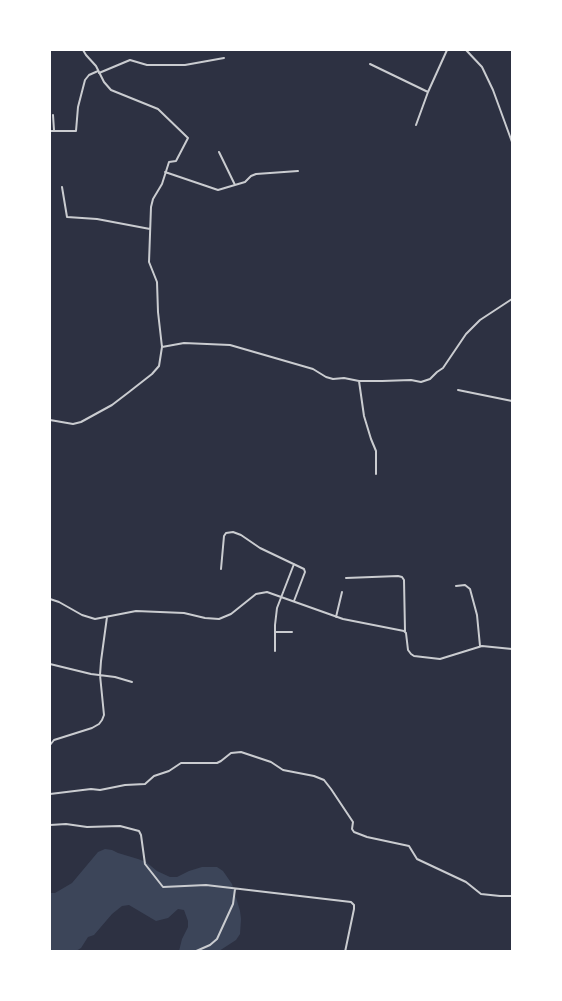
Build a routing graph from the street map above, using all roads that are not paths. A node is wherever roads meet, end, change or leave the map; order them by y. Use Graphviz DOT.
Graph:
graph roads {
  1 [pos="83,50"];
  2 [pos="447,50"];
  3 [pos="466,50"];
  4 [pos="224,58"];
  5 [pos="370,64"];
  6 [pos="99,72"];
  7 [pos="428,92"];
  8 [pos="53,115"];
  9 [pos="416,125"];
  10 [pos="54,130"];
  11 [pos="50,131"];
  12 [pos="513,142"];
  13 [pos="219,152"];
  14 [pos="298,171"];
  15 [pos="165,172"];
  16 [pos="235,185"];
  17 [pos="62,187"];
  18 [pos="150,229"];
  19 [pos="513,300"];
  20 [pos="162,347"];
  21 [pos="359,381"];
  22 [pos="458,390"];
  23 [pos="513,401"];
  24 [pos="50,420"];
  25 [pos="376,474"];
  26 [pos="294,564"];
  27 [pos="221,569"];
  28 [pos="346,578"];
  29 [pos="456,586"];
  30 [pos="342,592"];
  31 [pos="282,597"];
  32 [pos="50,599"];
  33 [pos="294,601"];
  34 [pos="336,616"];
  35 [pos="107,617"];
  36 [pos="405,631"];
  37 [pos="275,632"];
  38 [pos="292,632"];
  39 [pos="480,646"];
  40 [pos="513,649"];
  41 [pos="276,651"];
  42 [pos="50,664"];
  43 [pos="100,675"];
  44 [pos="132,682"];
  45 [pos="50,745"];
  46 [pos="50,794"];
  47 [pos="50,825"];
  48 [pos="235,889"];
  49 [pos="513,896"];
  50 [pos="194,951"];
  51 [pos="345,951"];
  1 -- 6 [label="street"];
  2 -- 7 [label="street"];
  3 -- 12 [label="street"];
  4 -- 6 [label="street"];
  5 -- 7 [label="street"];
  6 -- 10 [label="street"];
  6 -- 15 [label="street"];
  7 -- 9 [label="street"];
  8 -- 10 [label="street"];
  10 -- 11 [label="street"];
  13 -- 16 [label="street"];
  14 -- 16 [label="street"];
  15 -- 16 [label="street"];
  15 -- 18 [label="street"];
  17 -- 18 [label="street"];
  18 -- 20 [label="street"];
  19 -- 21 [label="street"];
  20 -- 21 [label="street"];
  20 -- 24 [label="street"];
  21 -- 25 [label="street"];
  22 -- 23 [label="street"];
  26 -- 27 [label="street"];
  26 -- 31 [label="street"];
  26 -- 33 [label="street"];
  28 -- 36 [label="street"];
  29 -- 39 [label="street"];
  30 -- 34 [label="street"];
  31 -- 33 [label="street"];
  31 -- 35 [label="street"];
  31 -- 37 [label="street"];
  32 -- 35 [label="street"];
  33 -- 34 [label="street"];
  34 -- 36 [label="street"];
  35 -- 43 [label="street"];
  36 -- 39 [label="street"];
  37 -- 38 [label="street"];
  37 -- 41 [label="street"];
  39 -- 40 [label="street"];
  42 -- 43 [label="street"];
  43 -- 44 [label="street"];
  43 -- 45 [label="street"];
  46 -- 49 [label="street"];
  47 -- 48 [label="street"];
  48 -- 50 [label="street"];
  48 -- 51 [label="street"];
}
